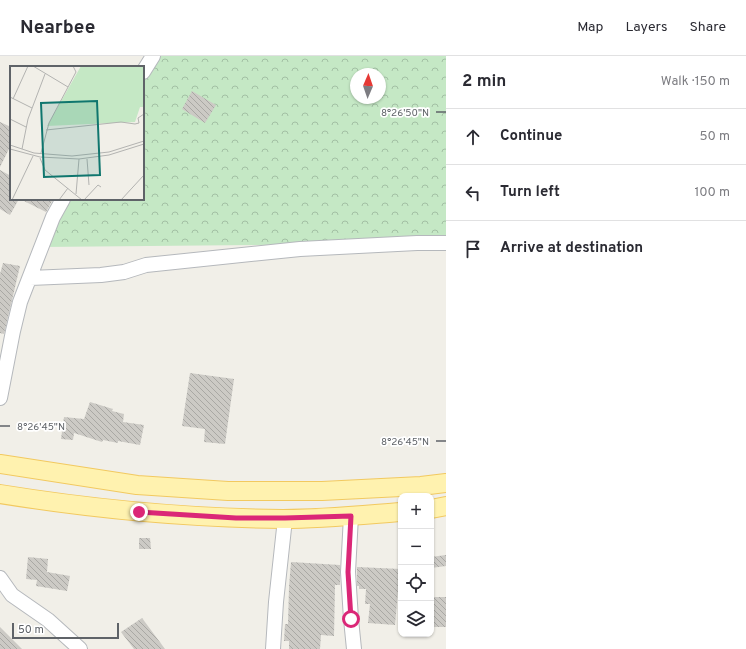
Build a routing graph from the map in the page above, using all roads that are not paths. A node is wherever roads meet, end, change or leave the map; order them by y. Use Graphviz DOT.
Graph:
graph roads {
  1 [pos="153,56"];
  2 [pos="144,70"];
  3 [pos="62,200"];
  4 [pos="446,243"];
  5 [pos="30,278"];
  6 [pos="0,398"];
  7 [pos="0,464"];
  8 [pos="446,482"];
  9 [pos="0,494"];
  10 [pos="446,506"];
  11 [pos="434,508"];
  12 [pos="398,512"];
  13 [pos="351,516"];
  14 [pos="285,518"];
  15 [pos="0,578"];
  16 [pos="80,649"];
  17 [pos="274,649"];
  18 [pos="354,649"];
  1 -- 2 [label="street"];
  3 -- 5 [label="street"];
  4 -- 5 [label="street"];
  5 -- 6 [label="street"];
  7 -- 8 [label="main road"];
  9 -- 14 [label="main road"];
  10 -- 11 [label="main road"];
  12 -- 13 [label="main road"];
  13 -- 14 [label="main road"];
  13 -- 18 [label="street"];
  14 -- 17 [label="street"];
  15 -- 16 [label="street"];
}
